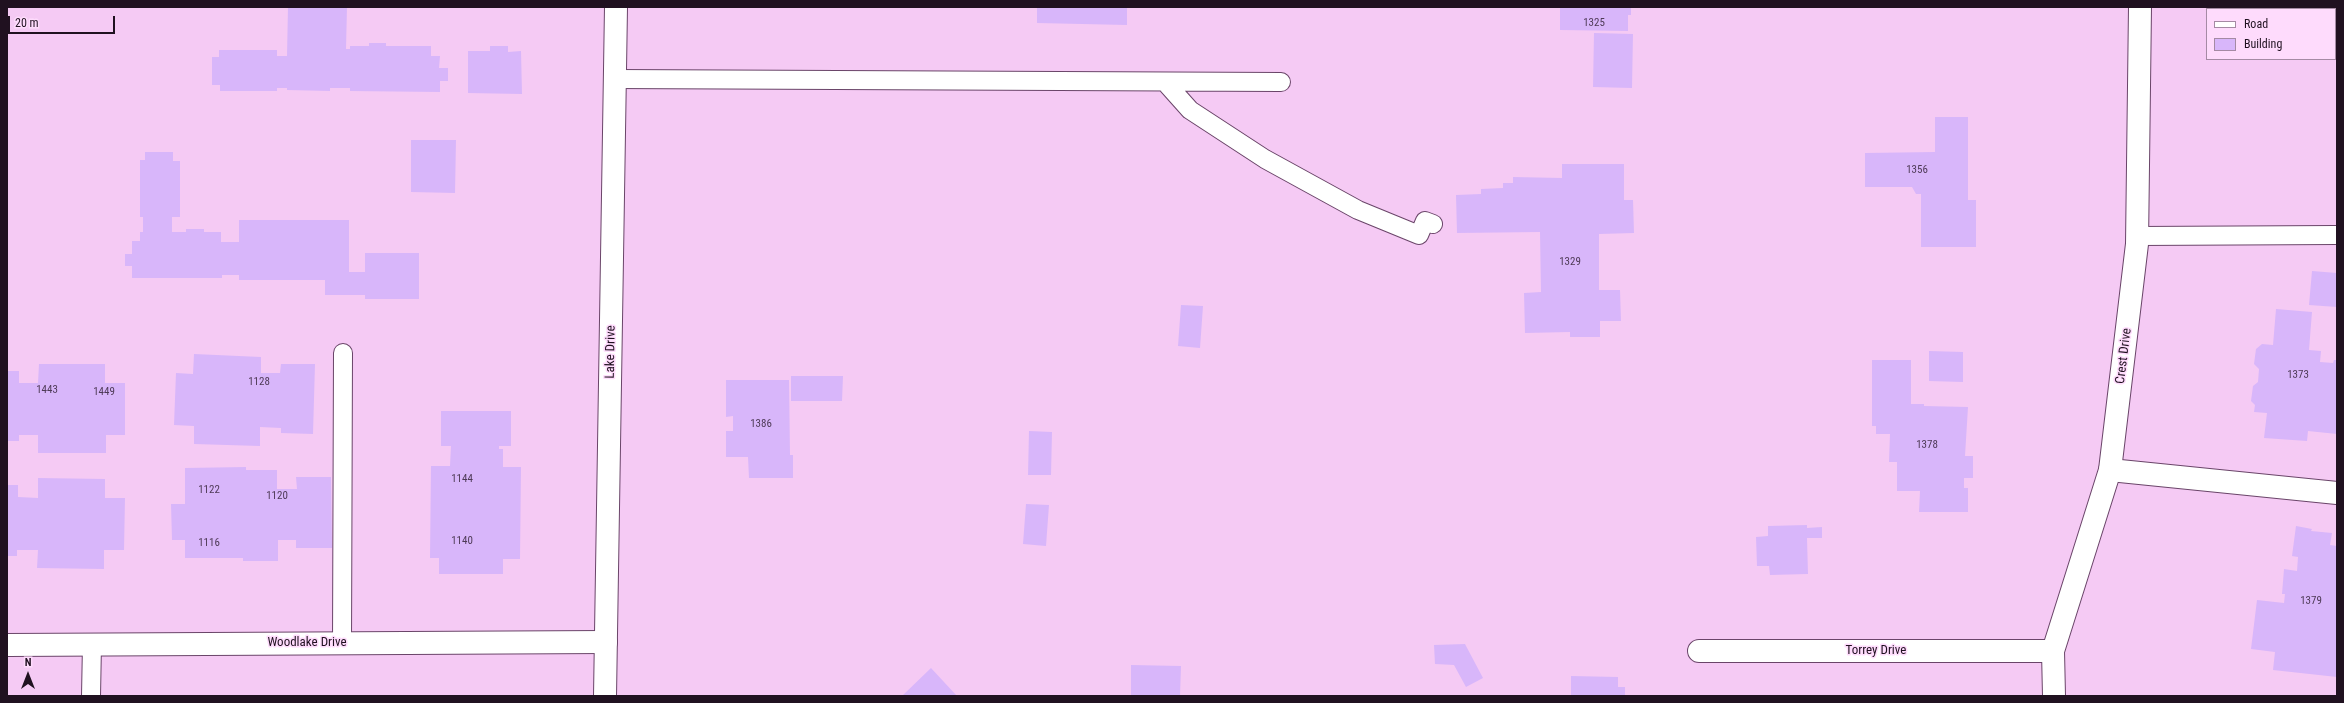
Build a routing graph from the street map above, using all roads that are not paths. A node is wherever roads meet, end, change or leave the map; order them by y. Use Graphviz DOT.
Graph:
graph roads {
  1 [pos="616,7"];
  2 [pos="2140,7"];
  3 [pos="615,79"];
  4 [pos="1165,82"];
  5 [pos="1281,82"];
  6 [pos="1433,224"];
  7 [pos="2337,235"];
  8 [pos="2137,236"];
  9 [pos="343,352"];
  10 [pos="2110,470"];
  11 [pos="2337,493"];
  12 [pos="606,642"];
  13 [pos="342,643"];
  14 [pos="92,644"];
  15 [pos="7,645"];
  16 [pos="1699,651"];
  17 [pos="2053,651"];
  18 [pos="91,696"];
  19 [pos="605,696"];
  20 [pos="2054,696"];
  1 -- 3 [label="street, Lake Drive"];
  2 -- 8 [label="street, Crest Drive"];
  3 -- 4 [label="lane"];
  3 -- 12 [label="street, Lake Drive"];
  4 -- 5 [label="lane"];
  4 -- 6 [label="lane"];
  7 -- 8 [label="lane"];
  8 -- 10 [label="street, Crest Drive"];
  9 -- 13 [label="lane"];
  10 -- 11 [label="street"];
  10 -- 17 [label="street, Crest Drive"];
  12 -- 13 [label="street, Woodlake Drive"];
  12 -- 19 [label="street, Lake Drive"];
  13 -- 14 [label="street, Woodlake Drive"];
  14 -- 15 [label="street, Woodlake Drive"];
  14 -- 18 [label="lane"];
  16 -- 17 [label="street, Torrey Drive"];
  17 -- 20 [label="street, Crest Drive"];
}
